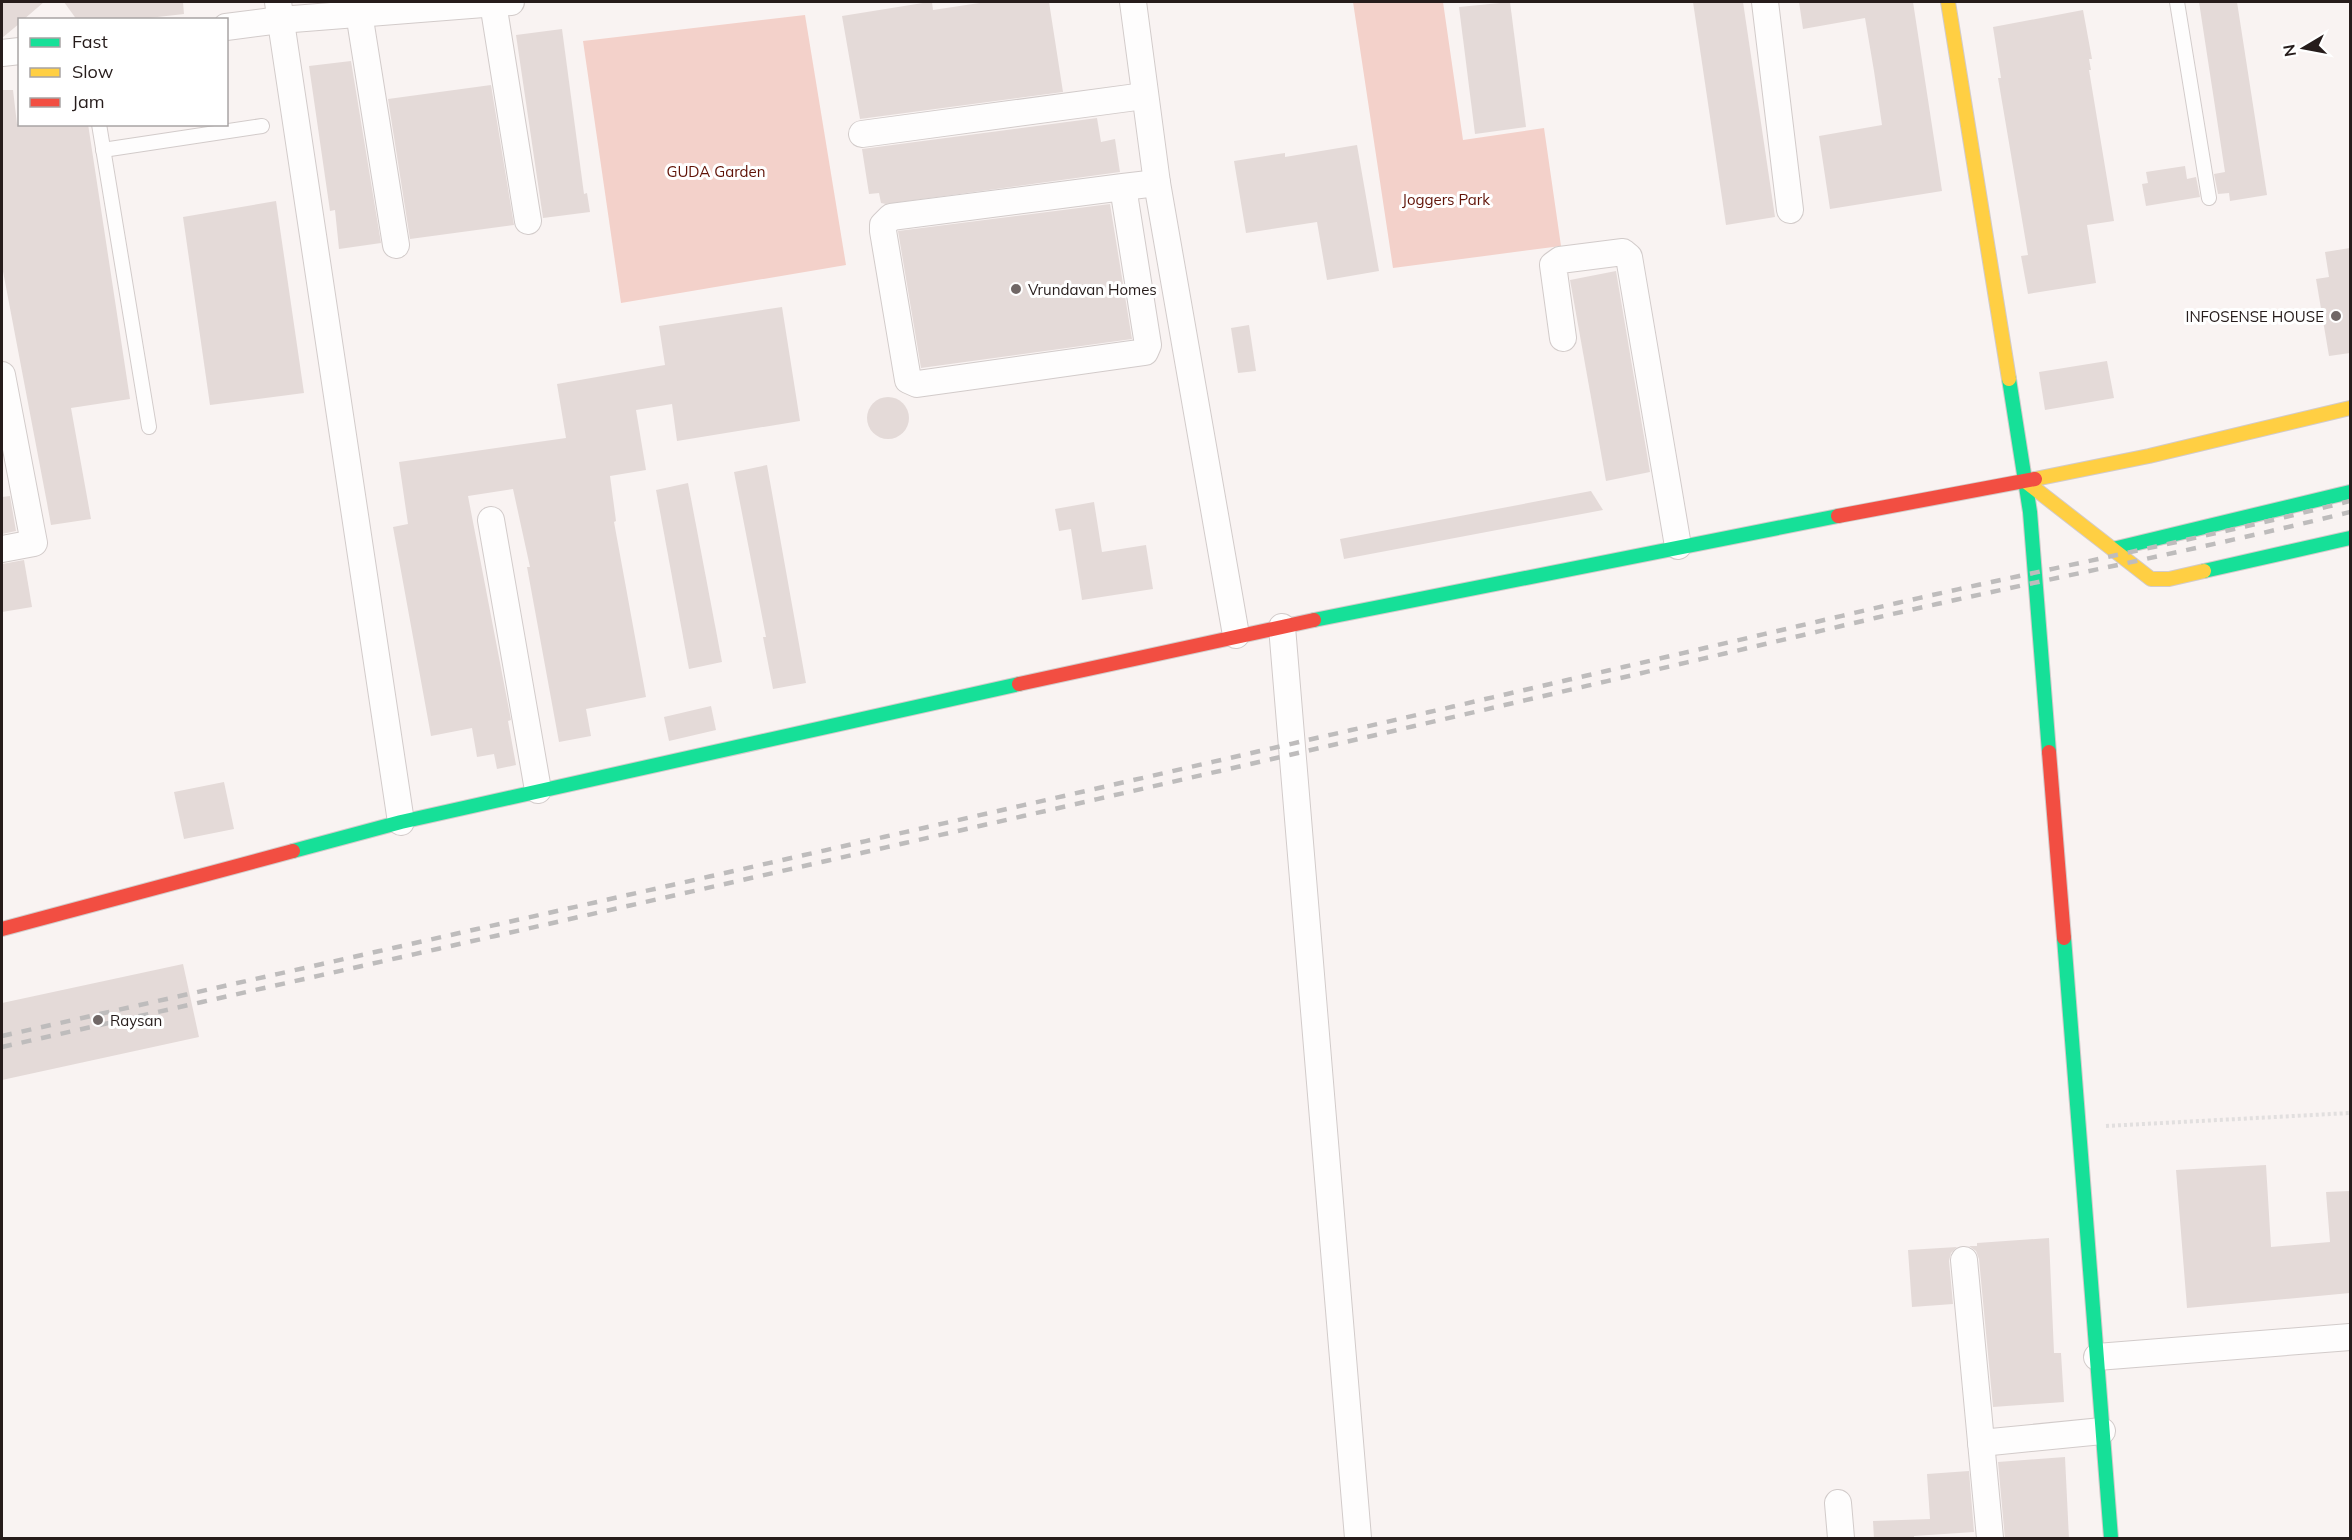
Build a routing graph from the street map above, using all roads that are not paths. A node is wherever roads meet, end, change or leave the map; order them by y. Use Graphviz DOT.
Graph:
graph roads {
  1 [pos="502,2"];
  2 [pos="1133,2"];
  3 [pos="1765,2"];
  4 [pos="1948,2"];
  5 [pos="2177,2"];
  6 [pos="279,11"];
  7 [pos="359,13"];
  8 [pos="228,26"];
  9 [pos="18,51"];
  10 [pos="2,53"];
  11 [pos="1143,96"];
  12 [pos="99,126"];
  13 [pos="262,126"];
  14 [pos="862,134"];
  15 [pos="103,150"];
  16 [pos="1157,183"];
  17 [pos="1123,187"];
  18 [pos="2209,198"];
  19 [pos="1790,210"];
  20 [pos="528,221"];
  21 [pos="396,245"];
  22 [pos="1180,313"];
  23 [pos="1144,319"];
  24 [pos="1563,338"];
  25 [pos="2,375"];
  26 [pos="2350,408"];
  27 [pos="149,427"];
  28 [pos="8,444"];
  29 [pos="2025,481"];
  30 [pos="2350,492"];
  31 [pos="492,520"];
  32 [pos="2350,537"];
  33 [pos="1678,546"];
  34 [pos="2,549"];
  35 [pos="2113,549"];
  36 [pos="1282,627"];
  37 [pos="1236,635"];
  38 [pos="538,790"];
  39 [pos="401,822"];
  40 [pos="2,929"];
  41 [pos="1964,1260"];
  42 [pos="2350,1337"];
  43 [pos="2097,1357"];
  44 [pos="2102,1431"];
  45 [pos="1981,1443"];
  46 [pos="1838,1503"];
  47 [pos="1358,1539"];
  48 [pos="1841,1539"];
  49 [pos="1990,1539"];
  50 [pos="2111,1539"];
  1 -- 7 [label="street"];
  1 -- 20 [label="street"];
  2 -- 11 [label="street"];
  3 -- 19 [label="street"];
  4 -- 29 [label="street"];
  5 -- 18 [label="lane"];
  6 -- 7 [label="street"];
  6 -- 8 [label="street"];
  6 -- 39 [label="street"];
  7 -- 21 [label="street"];
  9 -- 10 [label="street"];
  11 -- 14 [label="street"];
  11 -- 16 [label="street"];
  12 -- 15 [label="lane"];
  13 -- 15 [label="lane"];
  15 -- 27 [label="lane"];
  16 -- 17 [label="street"];
  16 -- 22 [label="street"];
  17 -- 23 [label="street"];
  17 -- 23 [label="street"];
  22 -- 23 [label="street"];
  22 -- 37 [label="street"];
  24 -- 33 [label="street"];
  25 -- 28 [label="street"];
  26 -- 29 [label="street"];
  28 -- 34 [label="street"];
  29 -- 33 [label="street"];
  29 -- 35 [label="street"];
  29 -- 43 [label="street"];
  30 -- 35 [label="street"];
  31 -- 38 [label="street"];
  32 -- 35 [label="street"];
  33 -- 36 [label="street"];
  36 -- 37 [label="street"];
  36 -- 47 [label="street"];
  37 -- 38 [label="street"];
  38 -- 39 [label="street"];
  39 -- 40 [label="street"];
  41 -- 45 [label="street"];
  42 -- 43 [label="street"];
  43 -- 44 [label="street"];
  44 -- 45 [label="street"];
  44 -- 50 [label="street"];
  45 -- 49 [label="street"];
  46 -- 48 [label="street"];
}
